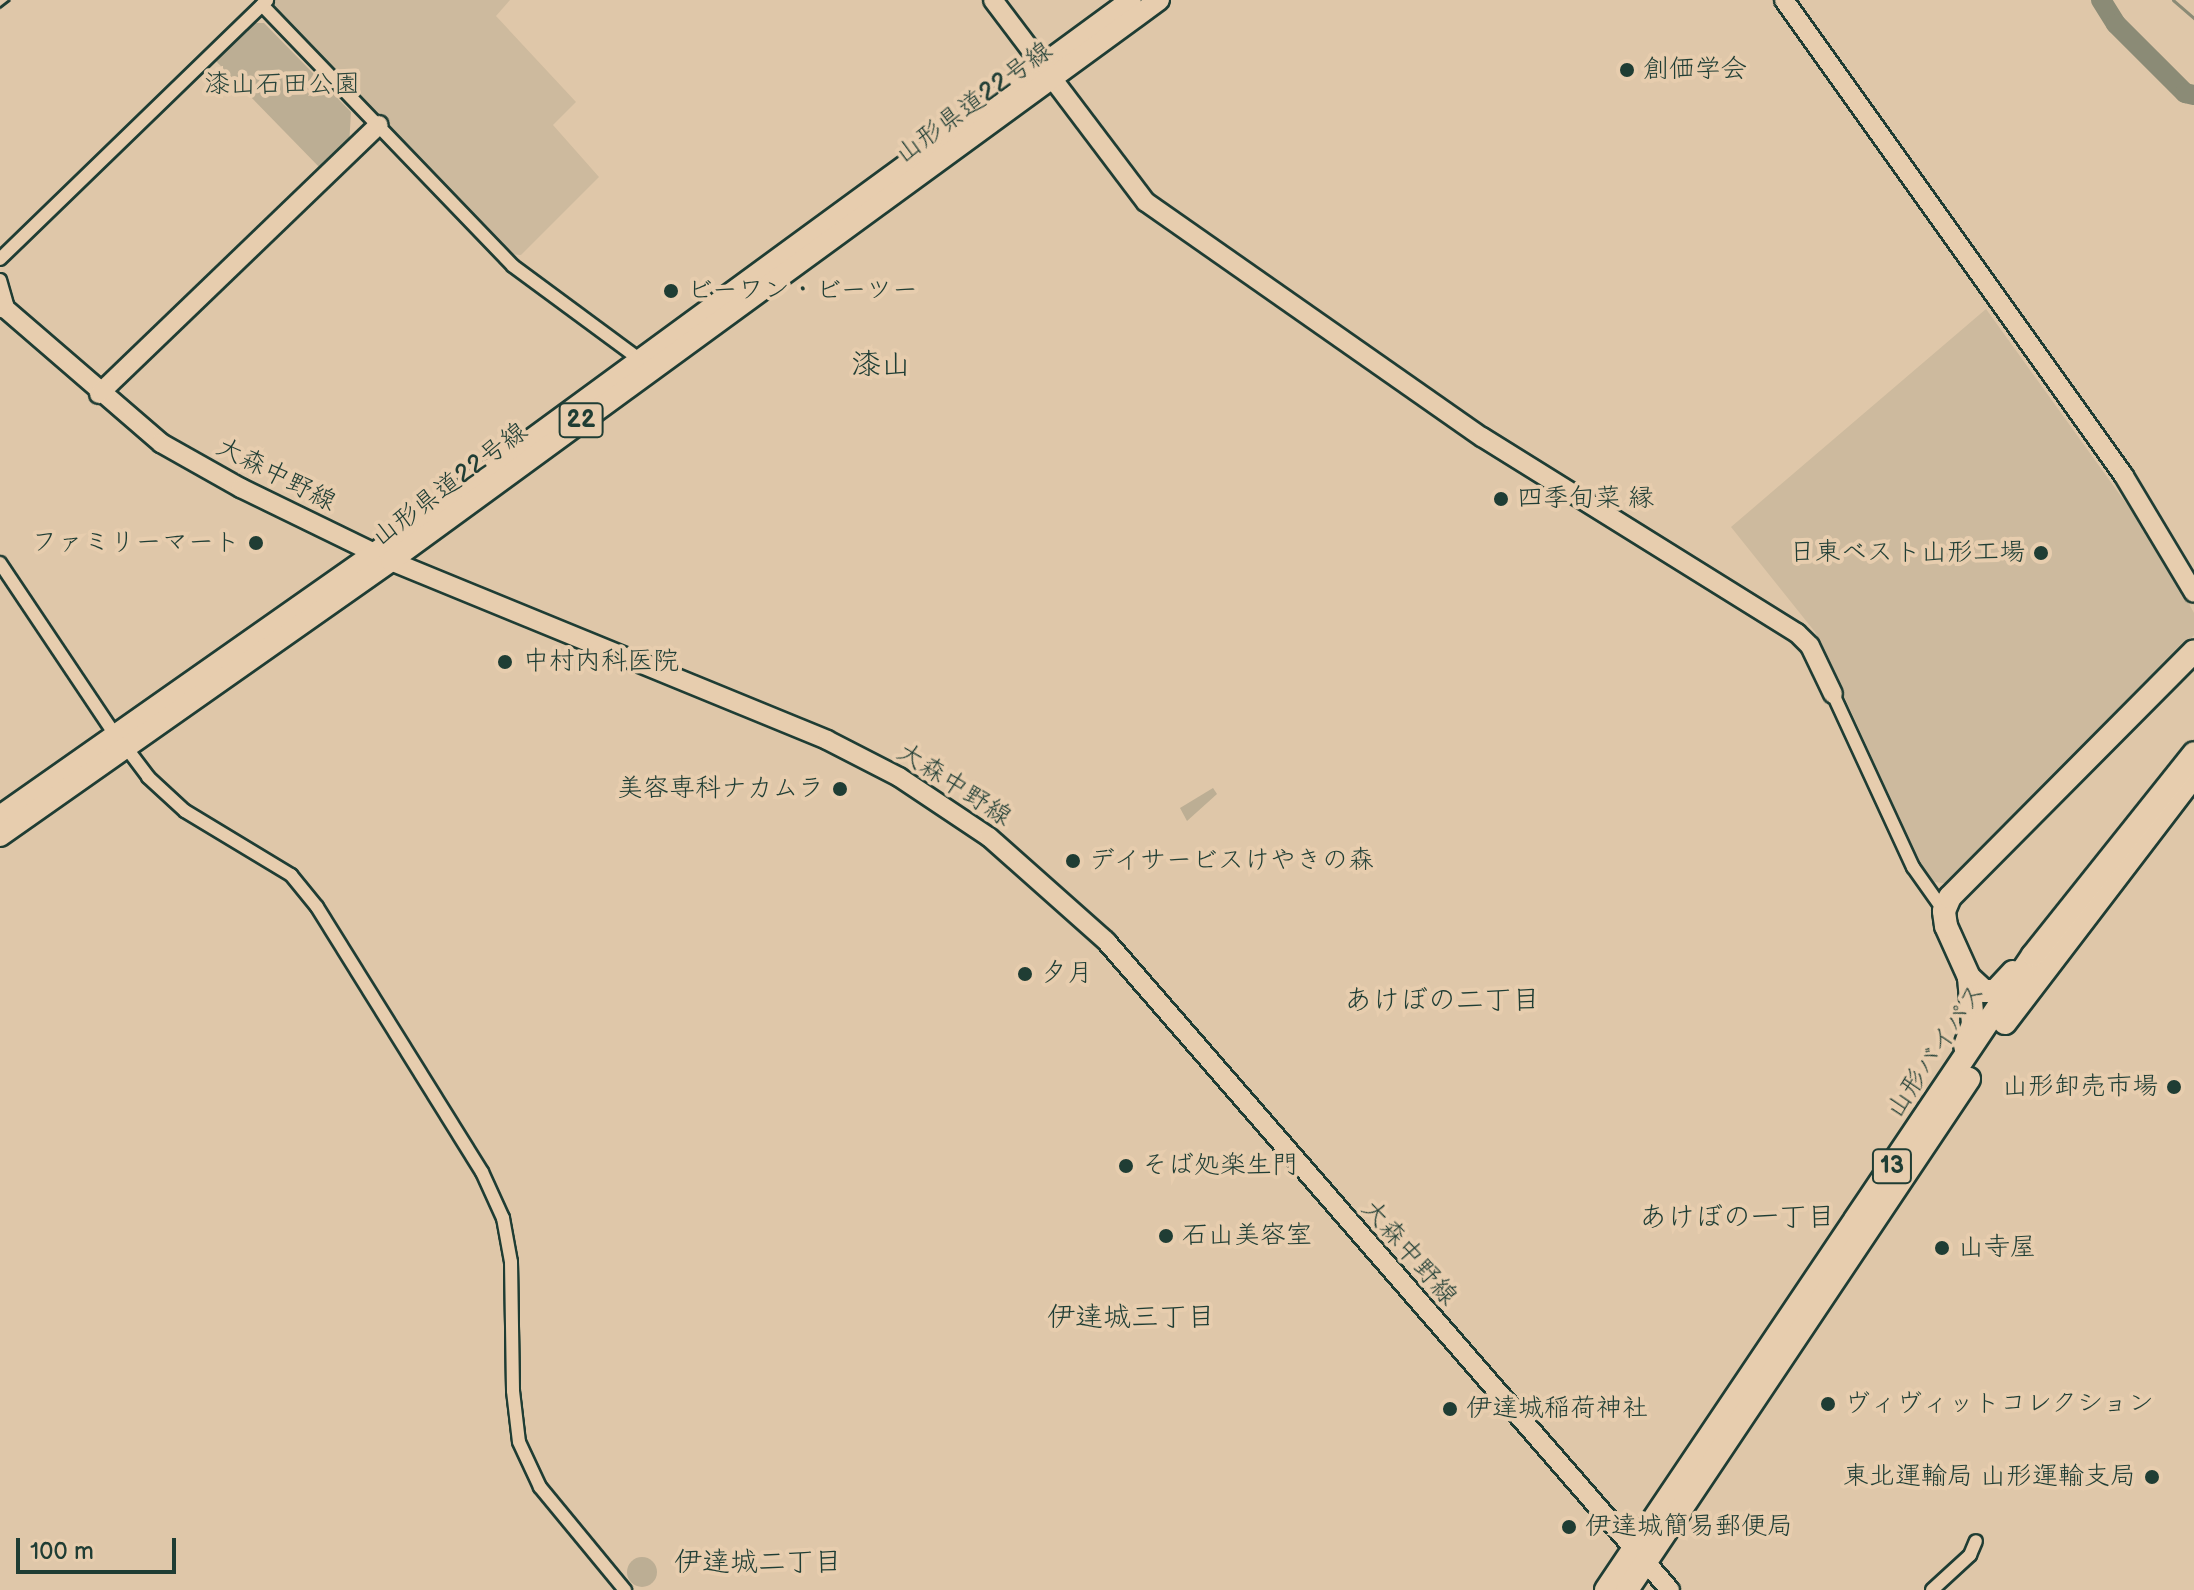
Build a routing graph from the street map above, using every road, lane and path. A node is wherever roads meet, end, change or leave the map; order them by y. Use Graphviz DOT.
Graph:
graph roads {
  1 [pos="993,0"];
  2 [pos="1131,0"];
  3 [pos="1159,0"];
  4 [pos="1784,0"];
  5 [pos="264,3"];
  6 [pos="1045,73"];
  7 [pos="379,125"];
  8 [pos="0,259"];
  9 [pos="0,280"];
  10 [pos="1,309"];
  11 [pos="639,359"];
  12 [pos="99,394"];
  13 [pos="383,557"];
  14 [pos="0,563"];
  15 [pos="2194,593"];
  16 [pos="2194,651"];
  17 [pos="1833,694"];
  18 [pos="120,741"];
  19 [pos="2194,753"];
  20 [pos="2194,776"];
  21 [pos="0,816"];
  22 [pos="0,836"];
  23 [pos="2074,903"];
  24 [pos="1944,911"];
  25 [pos="1969,977"];
  26 [pos="1883,1179"];
  27 [pos="1976,1541"];
  28 [pos="1639,1556"];
  29 [pos="625,1590"];
  30 [pos="1606,1590"];
  31 [pos="1627,1590"];
  32 [pos="1670,1590"];
  33 [pos="1932,1590"];
  1 -- 6 [label="street"];
  2 -- 6 [label="main road, 山形県道22号線 / 22"];
  3 -- 6 [label="main road, 山形県道22号線 / 22"];
  4 -- 15 [label="street"];
  5 -- 7 [label="street"];
  5 -- 8 [label="street"];
  6 -- 11 [label="main road, 山形県道22号線 / 22"];
  6 -- 13 [label="main road, 山形県道22号線 / 22"];
  6 -- 17 [label="street"];
  7 -- 11 [label="street"];
  7 -- 12 [label="street"];
  9 -- 10 [label="street"];
  10 -- 12 [label="street, 大森中野線"];
  11 -- 13 [label="main road, 山形県道22号線 / 22"];
  12 -- 13 [label="street, 大森中野線"];
  13 -- 18 [label="main road, 山形県道22号線 / 22"];
  13 -- 28 [label="street, 大森中野線"];
  14 -- 18 [label="street"];
  16 -- 24 [label="highway"];
  17 -- 24 [label="street"];
  18 -- 21 [label="main road, 山形県道22号線 / 22"];
  18 -- 22 [label="main road, 山形県道22号線 / 22"];
  18 -- 29 [label="street"];
  19 -- 23 [label="highway, 山形バイパス / 13"];
  20 -- 28 [label="highway, 山形バイパス / 13"];
  23 -- 25 [label="highway"];
  23 -- 26 [label="highway, 山形バイパス / 13"];
  24 -- 25 [label="highway"];
  25 -- 26 [label="highway"];
  26 -- 28 [label="highway, 山形バイパス / 13"];
  27 -- 33 [label="street"];
  28 -- 30 [label="highway, 山形バイパス / 13"];
  28 -- 31 [label="highway, 山形バイパス / 13"];
  28 -- 32 [label="street, 大森中野線"];
}
